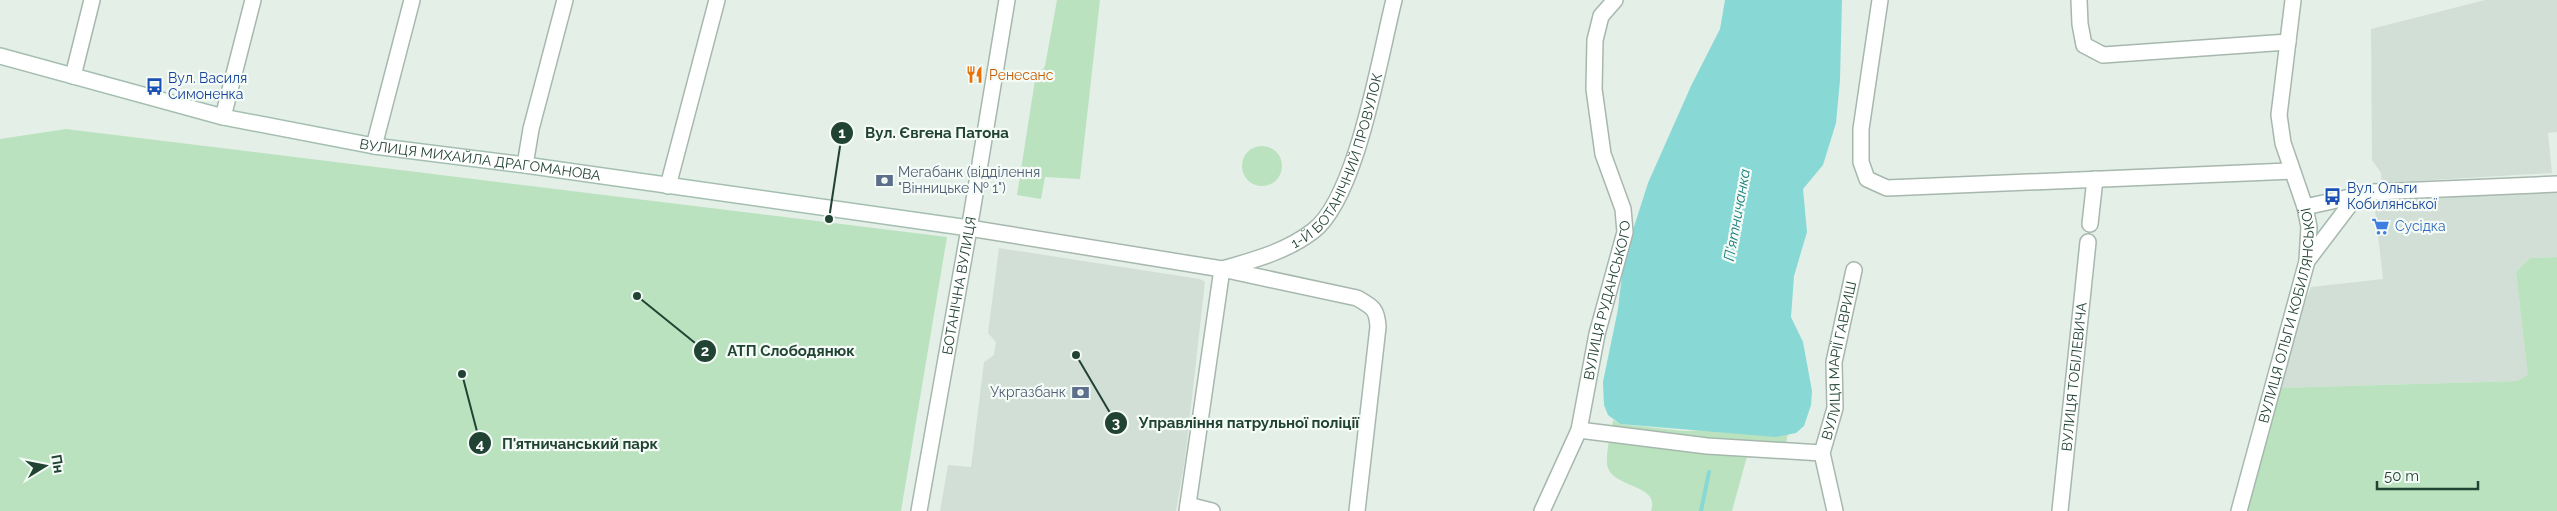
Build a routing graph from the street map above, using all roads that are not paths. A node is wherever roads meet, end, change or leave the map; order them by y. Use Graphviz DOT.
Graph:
graph roads {
  1 [pos="92,0"];
  2 [pos="252,0"];
  3 [pos="412,0"];
  4 [pos="565,0"];
  5 [pos="717,0"];
  6 [pos="1006,0"];
  7 [pos="1394,0"];
  8 [pos="1615,0"];
  9 [pos="1880,0"];
  10 [pos="2079,0"];
  11 [pos="2292,0"];
  12 [pos="2288,42"];
  13 [pos="0,56"];
  14 [pos="73,76"];
  15 [pos="223,117"];
  16 [pos="374,146"];
  17 [pos="525,165"];
  18 [pos="2291,171"];
  19 [pos="2095,180"];
  20 [pos="2557,184"];
  21 [pos="668,186"];
  22 [pos="2358,194"];
  23 [pos="2305,207"];
  24 [pos="2090,224"];
  25 [pos="969,228"];
  26 [pos="2088,242"];
  27 [pos="2307,262"];
  28 [pos="1222,269"];
  29 [pos="1854,270"];
  30 [pos="1579,430"];
  31 [pos="1822,453"];
  32 [pos="1187,508"];
  33 [pos="919,511"];
  34 [pos="1212,511"];
  35 [pos="1357,511"];
  36 [pos="1542,511"];
  37 [pos="1835,511"];
  38 [pos="2060,511"];
  39 [pos="2239,511"];
  1 -- 14 [label="street"];
  2 -- 15 [label="street"];
  3 -- 16 [label="street"];
  4 -- 17 [label="street"];
  5 -- 21 [label="street"];
  6 -- 25 [label="street, БОТАНІЧНА ВУЛИЦЯ"];
  7 -- 28 [label="street, 1-Й БОТАНІЧНИЙ ПРОВУЛОК"];
  8 -- 30 [label="street, ВУЛИЦЯ РУДАНСЬКОГО"];
  9 -- 19 [label="street"];
  10 -- 12 [label="street"];
  11 -- 12 [label="street, ВУЛИЦЯ ОЛЬГИ КОБИЛЯНСЬКОЇ"];
  12 -- 18 [label="street, ВУЛИЦЯ ОЛЬГИ КОБИЛЯНСЬКОЇ"];
  13 -- 14 [label="street, ВУЛИЦЯ МИХАЙЛА ДРАГОМАНОВА"];
  14 -- 15 [label="street, ВУЛИЦЯ МИХАЙЛА ДРАГОМАНОВА"];
  15 -- 16 [label="street, ВУЛИЦЯ МИХАЙЛА ДРАГОМАНОВА"];
  16 -- 17 [label="street, ВУЛИЦЯ МИХАЙЛА ДРАГОМАНОВА"];
  17 -- 21 [label="street, ВУЛИЦЯ МИХАЙЛА ДРАГОМАНОВА"];
  18 -- 19 [label="street"];
  18 -- 23 [label="street, ВУЛИЦЯ ОЛЬГИ КОБИЛЯНСЬКОЇ"];
  19 -- 24 [label="street"];
  20 -- 22 [label="street"];
  21 -- 25 [label="street, ВУЛИЦЯ МИХАЙЛА ДРАГОМАНОВА"];
  22 -- 23 [label="street"];
  22 -- 27 [label="street"];
  23 -- 27 [label="street, ВУЛИЦЯ ОЛЬГИ КОБИЛЯНСЬКОЇ"];
  25 -- 28 [label="street, 1-Й БОТАНІЧНИЙ ПРОВУЛОК"];
  25 -- 33 [label="street, БОТАНІЧНА ВУЛИЦЯ"];
  26 -- 38 [label="street, ВУЛИЦЯ ТОБІЛЕВИЧА"];
  27 -- 39 [label="street, ВУЛИЦЯ ОЛЬГИ КОБИЛЯНСЬКОЇ"];
  28 -- 32 [label="street"];
  28 -- 35 [label="street, 1-Й БОТАНІЧНИЙ ПРОВУЛОК"];
  29 -- 31 [label="street, ВУЛИЦЯ МАРІЇ ГАВРИШ"];
  30 -- 31 [label="street"];
  30 -- 36 [label="street, ВУЛИЦЯ РУДАНСЬКОГО"];
  31 -- 37 [label="street, ВУЛИЦЯ МАРІЇ ГАВРИШ"];
  32 -- 34 [label="street"];
}
